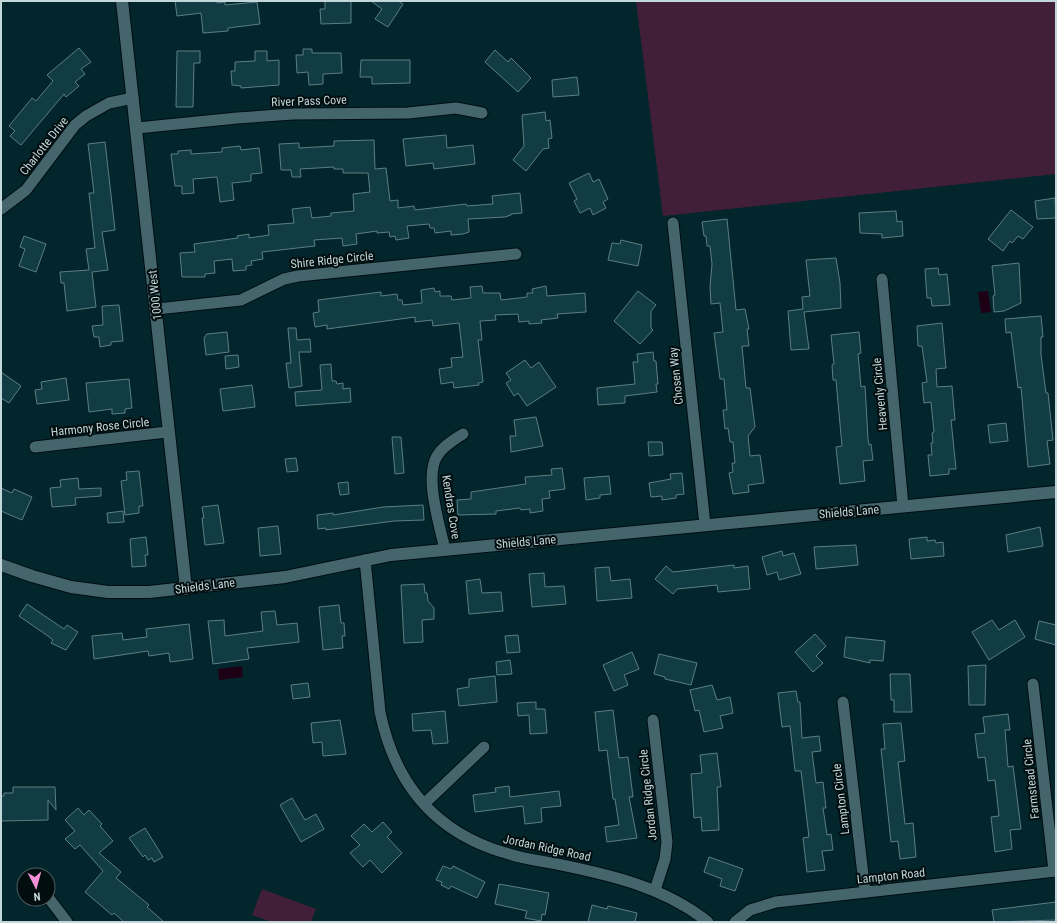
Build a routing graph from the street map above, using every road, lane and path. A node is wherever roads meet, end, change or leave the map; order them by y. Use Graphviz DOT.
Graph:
graph roads {
  1 [pos="122,1"];
  2 [pos="133,98"];
  3 [pos="482,113"];
  4 [pos="137,128"];
  5 [pos="1,209"];
  6 [pos="673,223"];
  7 [pos="516,254"];
  8 [pos="882,279"];
  9 [pos="156,309"];
  10 [pos="168,432"];
  11 [pos="463,434"];
  12 [pos="35,447"];
  13 [pos="1056,492"];
  14 [pos="903,506"];
  15 [pos="706,525"];
  16 [pos="445,550"];
  17 [pos="365,560"];
  18 [pos="1,565"];
  19 [pos="186,589"];
  20 [pos="1033,684"];
  21 [pos="843,702"];
  22 [pos="653,720"];
  23 [pos="484,747"];
  24 [pos="424,804"];
  25 [pos="1055,871"];
  26 [pos="655,890"];
  27 [pos="865,892"];
  28 [pos="56,907"];
  29 [pos="67,922"];
  30 [pos="708,922"];
  31 [pos="735,922"];
  1 -- 2 [label="main road, 1000 West"];
  2 -- 4 [label="main road, 1000 West"];
  2 -- 5 [label="street, Charlotte Drive"];
  3 -- 4 [label="street, River Pass Cove"];
  4 -- 9 [label="main road, 1000 West"];
  6 -- 15 [label="street, Chosen Way"];
  7 -- 9 [label="street, Shire Ridge Circle"];
  8 -- 14 [label="street, Heavenly Circle"];
  9 -- 10 [label="main road, 1000 West"];
  10 -- 12 [label="street, Harmony Rose Circle"];
  10 -- 19 [label="main road, 1000 West"];
  11 -- 16 [label="street, Kendras Cove"];
  13 -- 14 [label="main road, Shields Lane"];
  14 -- 15 [label="main road, Shields Lane"];
  15 -- 16 [label="main road, Shields Lane"];
  16 -- 17 [label="main road, Shields Lane"];
  17 -- 19 [label="main road, Shields Lane"];
  17 -- 24 [label="street, Jordan Ridge Road"];
  18 -- 19 [label="main road, Shields Lane"];
  20 -- 25 [label="street, Farmstead Circle"];
  21 -- 27 [label="street, Lampton Circle"];
  22 -- 26 [label="street, Jordan Ridge Circle"];
  23 -- 24 [label="street"];
  24 -- 26 [label="street, Jordan Ridge Road"];
  25 -- 27 [label="street, Lampton Road"];
  26 -- 30 [label="street, Jordan Ridge Road"];
  27 -- 31 [label="street, Lampton Road"];
  28 -- 29 [label="street"];
}
